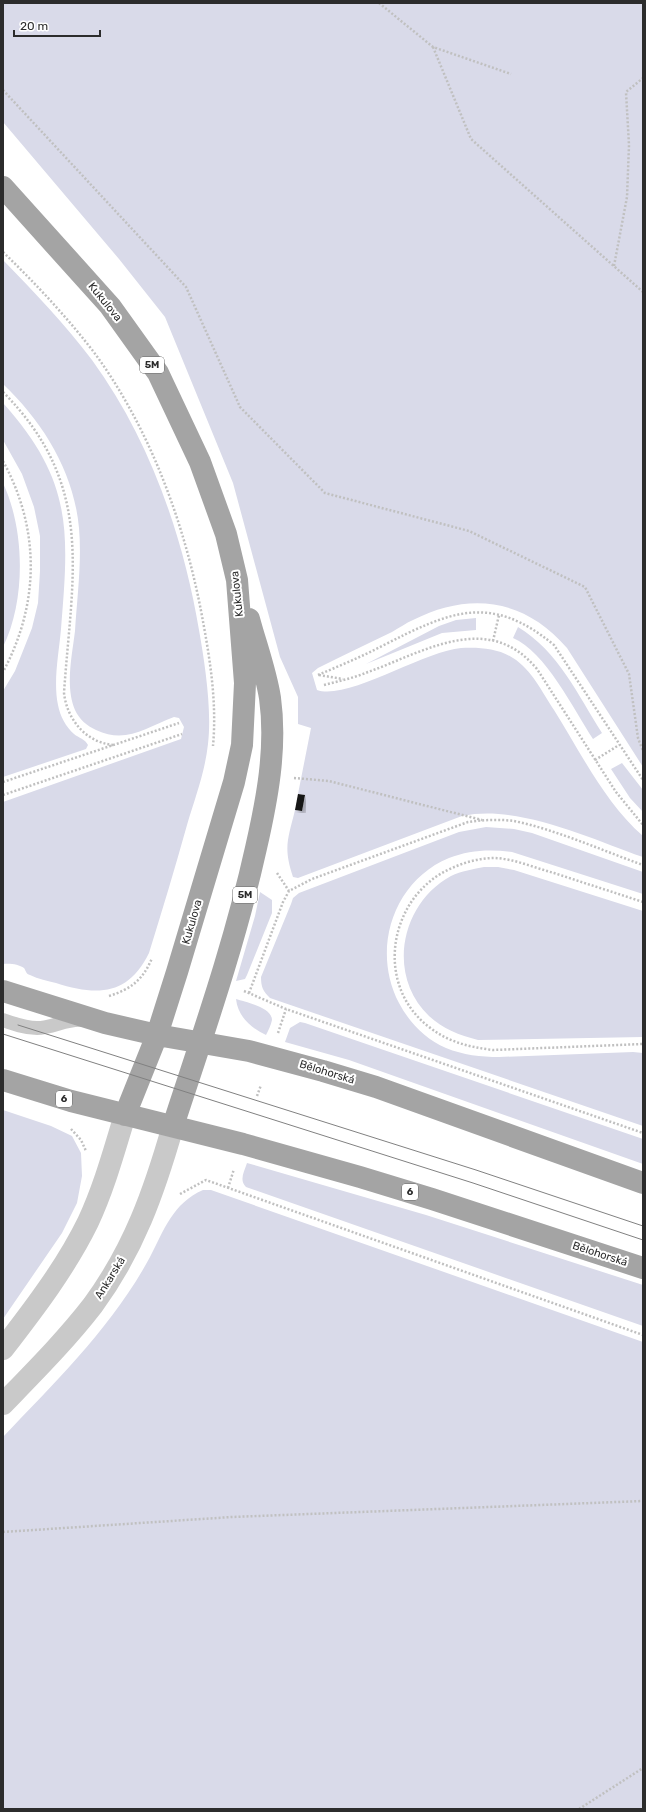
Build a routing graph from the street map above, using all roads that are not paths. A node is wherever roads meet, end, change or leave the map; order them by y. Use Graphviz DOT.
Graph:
graph roads {
  1 [pos="3,186"];
  2 [pos="237,580"];
  3 [pos="3,992"];
  4 [pos="3,1020"];
  5 [pos="105,1023"];
  6 [pos="156,1035"];
  7 [pos="200,1043"];
  8 [pos="3,1080"];
  9 [pos="126,1115"];
  10 [pos="173,1126"];
  11 [pos="643,1183"];
  12 [pos="643,1268"];
  13 [pos="3,1349"];
  14 [pos="3,1404"];
  1 -- 2 [label="main road, Kukulova / 5M"];
  2 -- 6 [label="main road, Kukulova / 5M"];
  2 -- 7 [label="main road, 5M"];
  3 -- 5 [label="main road, Bělohorská"];
  4 -- 5 [label="lane"];
  5 -- 6 [label="main road, Bělohorská"];
  6 -- 7 [label="main road, Bělohorská"];
  6 -- 9 [label="main road, 5M"];
  7 -- 10 [label="main road, 5M"];
  7 -- 11 [label="main road, Bělohorská"];
  8 -- 9 [label="main road, Bělohorská / 6"];
  9 -- 10 [label="main road, Bělohorská / 6"];
  9 -- 13 [label="street"];
  10 -- 12 [label="main road, Bělohorská / 6"];
  10 -- 14 [label="street, Ankarská"];
}
